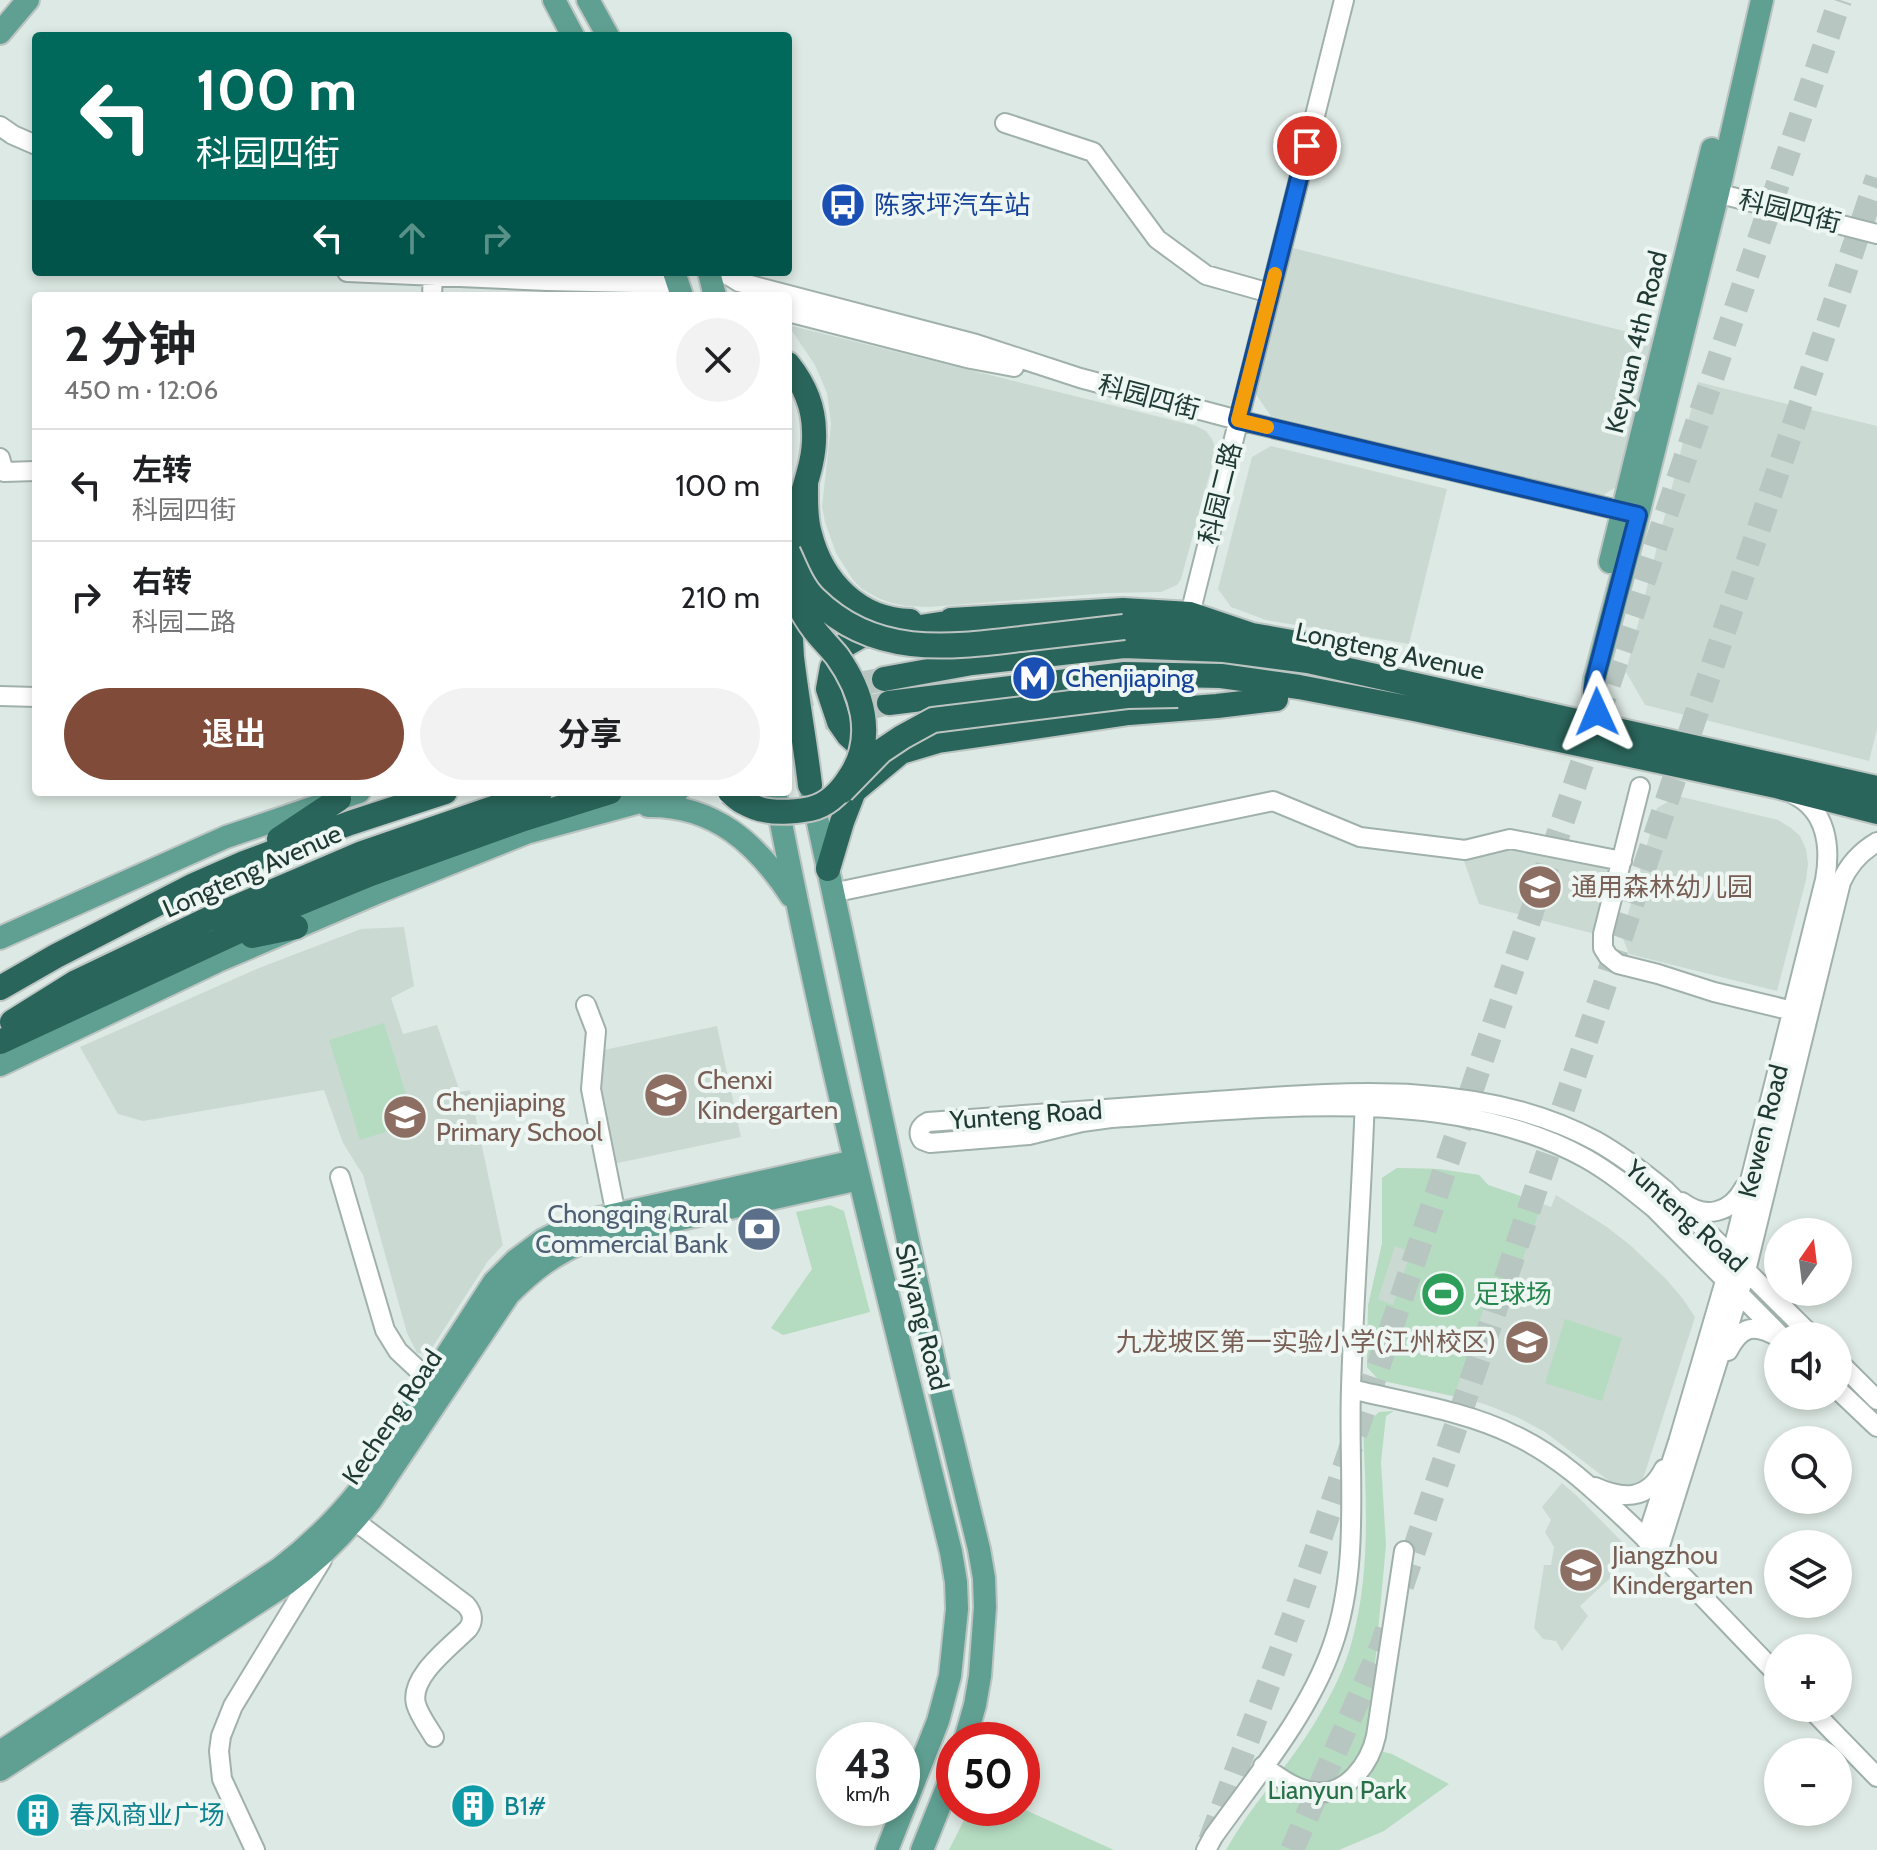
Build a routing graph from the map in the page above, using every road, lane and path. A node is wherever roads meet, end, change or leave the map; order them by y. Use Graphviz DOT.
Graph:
graph roads {
  1 [pos="7,0"];
  2 [pos="28,0"];
  3 [pos="554,0"];
  4 [pos="588,0"];
  5 [pos="1344,0"];
  6 [pos="1755,1"];
  7 [pos="0,9"];
  8 [pos="571,32"];
  9 [pos="606,32"];
  10 [pos="0,33"];
  11 [pos="1005,123"];
  12 [pos="0,126"];
  13 [pos="32,143"];
  14 [pos="1710,191"];
  15 [pos="1877,234"];
  16 [pos="466,276"];
  17 [pos="729,276"];
  18 [pos="678,284"];
  19 [pos="777,292"];
  20 [pos="1270,293"];
  21 [pos="792,296"];
  22 [pos="792,313"];
  23 [pos="792,369"];
  24 [pos="1080,378"];
  25 [pos="1238,420"];
  26 [pos="0,458"];
  27 [pos="32,471"];
  28 [pos="806,484"];
  29 [pos="1630,513"];
  30 [pos="792,537"];
  31 [pos="792,561"];
  32 [pos="792,593"];
  33 [pos="1190,614"];
  34 [pos="966,620"];
  35 [pos="1252,635"];
  36 [pos="792,659"];
  37 [pos="884,679"];
  38 [pos="0,696"];
  39 [pos="32,697"];
  40 [pos="1276,699"];
  41 [pos="889,703"];
  42 [pos="1503,703"];
  43 [pos="1414,709"];
  44 [pos="792,715"];
  45 [pos="1616,729"];
  46 [pos="901,752"];
  47 [pos="1623,753"];
  48 [pos="1670,764"];
  49 [pos="810,785"];
  50 [pos="1776,786"];
  51 [pos="1640,787"];
  52 [pos="1877,788"];
  53 [pos="842,791"];
  54 [pos="346,796"];
  55 [pos="347,796"];
  56 [pos="433,796"];
  57 [pos="528,796"];
  58 [pos="642,796"];
  59 [pos="735,796"];
  60 [pos="776,796"];
  61 [pos="615,799"];
  62 [pos="1877,812"];
  63 [pos="1877,842"];
  64 [pos="1622,861"];
  65 [pos="244,863"];
  66 [pos="828,869"];
  67 [pos="832,893"];
  68 [pos="797,905"];
  69 [pos="295,916"];
  70 [pos="2,936"];
  71 [pos="0,988"];
  72 [pos="82,992"];
  73 [pos="586,1005"];
  74 [pos="1793,1011"];
  75 [pos="0,1030"];
  76 [pos="1,1057"];
  77 [pos="1364,1100"];
  78 [pos="857,1170"];
  79 [pos="1753,1172"];
  80 [pos="340,1177"];
  81 [pos="1665,1190"];
  82 [pos="616,1215"];
  83 [pos="1731,1257"];
  84 [pos="1746,1271"];
  85 [pos="1725,1281"];
  86 [pos="1739,1295"];
  87 [pos="1766,1322"];
  88 [pos="1798,1322"];
  89 [pos="1764,1330"];
  90 [pos="1852,1375"];
  91 [pos="430,1381"];
  92 [pos="1711,1382"];
  93 [pos="1351,1389"];
  94 [pos="1877,1400"];
  95 [pos="1852,1403"];
  96 [pos="1877,1427"];
  97 [pos="1678,1442"];
  98 [pos="1585,1482"];
  99 [pos="355,1521"];
  100 [pos="1652,1546"];
  101 [pos="330,1547"];
  102 [pos="1404,1551"];
  103 [pos="1764,1661"];
  104 [pos="970,1722"];
  105 [pos="1824,1722"];
  106 [pos="434,1737"];
  107 [pos="0,1752"];
  108 [pos="1263,1766"];
  109 [pos="0,1770"];
  110 [pos="1877,1777"];
  111 [pos="936,1815"];
  112 [pos="255,1850"];
  113 [pos="887,1850"];
  114 [pos="922,1850"];
  115 [pos="1206,1850"];
  1 -- 7 [label="main road"];
  2 -- 10 [label="main road"];
  3 -- 8 [label="main road"];
  4 -- 9 [label="main road"];
  5 -- 20 [label="street, 科园二路"];
  6 -- 14 [label="main road, Keyuan 4th Road"];
  11 -- 20 [label="street"];
  12 -- 13 [label="street"];
  14 -- 15 [label="street, 科园四街"];
  14 -- 29 [label="main road, Keyuan 4th Road"];
  16 -- 18 [label="street"];
  17 -- 19 [label="street, 科园四街"];
  20 -- 25 [label="street, 科园二路"];
  21 -- 24 [label="street, 科园四街"];
  22 -- 24 [label="street, 科园四街"];
  23 -- 28 [label="highway"];
  24 -- 25 [label="street, 科园四街"];
  25 -- 29 [label="street, 科园四街"];
  25 -- 33 [label="street, 科园二路"];
  26 -- 27 [label="street"];
  28 -- 30 [label="highway"];
  28 -- 34 [label="highway"];
  29 -- 45 [label="main road, Keyuan 4th Road"];
  31 -- 35 [label="highway, bridge"];
  32 -- 53 [label="highway, bridge"];
  33 -- 34 [label="highway"];
  33 -- 35 [label="highway"];
  34 -- 46 [label="highway"];
  35 -- 42 [label="highway"];
  36 -- 49 [label="highway"];
  37 -- 42 [label="highway, Longteng Avenue"];
  38 -- 39 [label="street"];
  40 -- 43 [label="highway"];
  40 -- 46 [label="highway"];
  40 -- 53 [label="highway, bridge"];
  41 -- 43 [label="highway, Longteng Avenue"];
  42 -- 45 [label="highway, Longteng Avenue"];
  43 -- 47 [label="highway, Longteng Avenue"];
  44 -- 49 [label="main road, Shiyang Road"];
  45 -- 52 [label="highway, Longteng Avenue"];
  46 -- 66 [label="highway"];
  47 -- 48 [label="highway, Longteng Avenue"];
  47 -- 51 [label="street"];
  48 -- 50 [label="highway, Longteng Avenue"];
  48 -- 51 [label="street"];
  49 -- 66 [label="main road, Shiyang Road"];
  50 -- 62 [label="highway, Longteng Avenue"];
  50 -- 74 [label="street, Kewen Road"];
  51 -- 64 [label="street"];
  53 -- 59 [label="highway, bridge"];
  54 -- 70 [label="main road"];
  55 -- 65 [label="highway"];
  56 -- 65 [label="highway, Longteng Avenue"];
  57 -- 72 [label="highway, Longteng Avenue"];
  58 -- 61 [label="main road"];
  60 -- 68 [label="main road, Shiyang Road"];
  61 -- 68 [label="main road"];
  61 -- 69 [label="highway"];
  63 -- 84 [label="street, Kewen Road"];
  64 -- 67 [label="street"];
  64 -- 74 [label="street"];
  65 -- 71 [label="highway, Longteng Avenue"];
  66 -- 67 [label="main road, Shiyang Road"];
  67 -- 104 [label="main road, Shiyang Road"];
  68 -- 78 [label="main road, Shiyang Road"];
  69 -- 72 [label="highway"];
  69 -- 76 [label="main road"];
  72 -- 75 [label="highway, Longteng Avenue"];
  72 -- 76 [label="highway"];
  73 -- 82 [label="street"];
  74 -- 79 [label="street, Kewen Road"];
  77 -- 77 [label="street, Yunteng Road"];
  77 -- 81 [label="street, Yunteng Road"];
  77 -- 85 [label="street, Yunteng Road"];
  77 -- 93 [label="street"];
  78 -- 82 [label="main road, Kecheng Road"];
  78 -- 99 [label="main road, Kecheng Road"];
  78 -- 113 [label="main road, Shiyang Road"];
  79 -- 81 [label="street"];
  79 -- 83 [label="street, Kewen Road"];
  80 -- 91 [label="street"];
  81 -- 83 [label="street, Yunteng Road"];
  82 -- 91 [label="main road, Kecheng Road"];
  83 -- 84 [label="street, Yunteng Road"];
  83 -- 85 [label="street, Kewen Road"];
  84 -- 86 [label="street, Kewen Road"];
  84 -- 88 [label="street, Yunteng Road"];
  85 -- 86 [label="street, Yunteng Road"];
  85 -- 97 [label="street, Kewen Road"];
  86 -- 87 [label="street, Yunteng Road"];
  86 -- 92 [label="street, Kewen Road"];
  89 -- 92 [label="street"];
  90 -- 94 [label="street"];
  91 -- 107 [label="main road, Kecheng Road"];
  92 -- 100 [label="street, Kewen Road"];
  93 -- 98 [label="street"];
  93 -- 108 [label="street"];
  95 -- 96 [label="street"];
  97 -- 98 [label="street"];
  97 -- 100 [label="street, Kewen Road"];
  98 -- 100 [label="street"];
  99 -- 101 [label="main road, Kecheng Road"];
  99 -- 106 [label="street"];
  100 -- 103 [label="street"];
  101 -- 109 [label="main road, Kecheng Road"];
  101 -- 112 [label="street"];
  102 -- 108 [label="street"];
  105 -- 110 [label="street"];
  108 -- 115 [label="street"];
  111 -- 114 [label="main road"];
}
